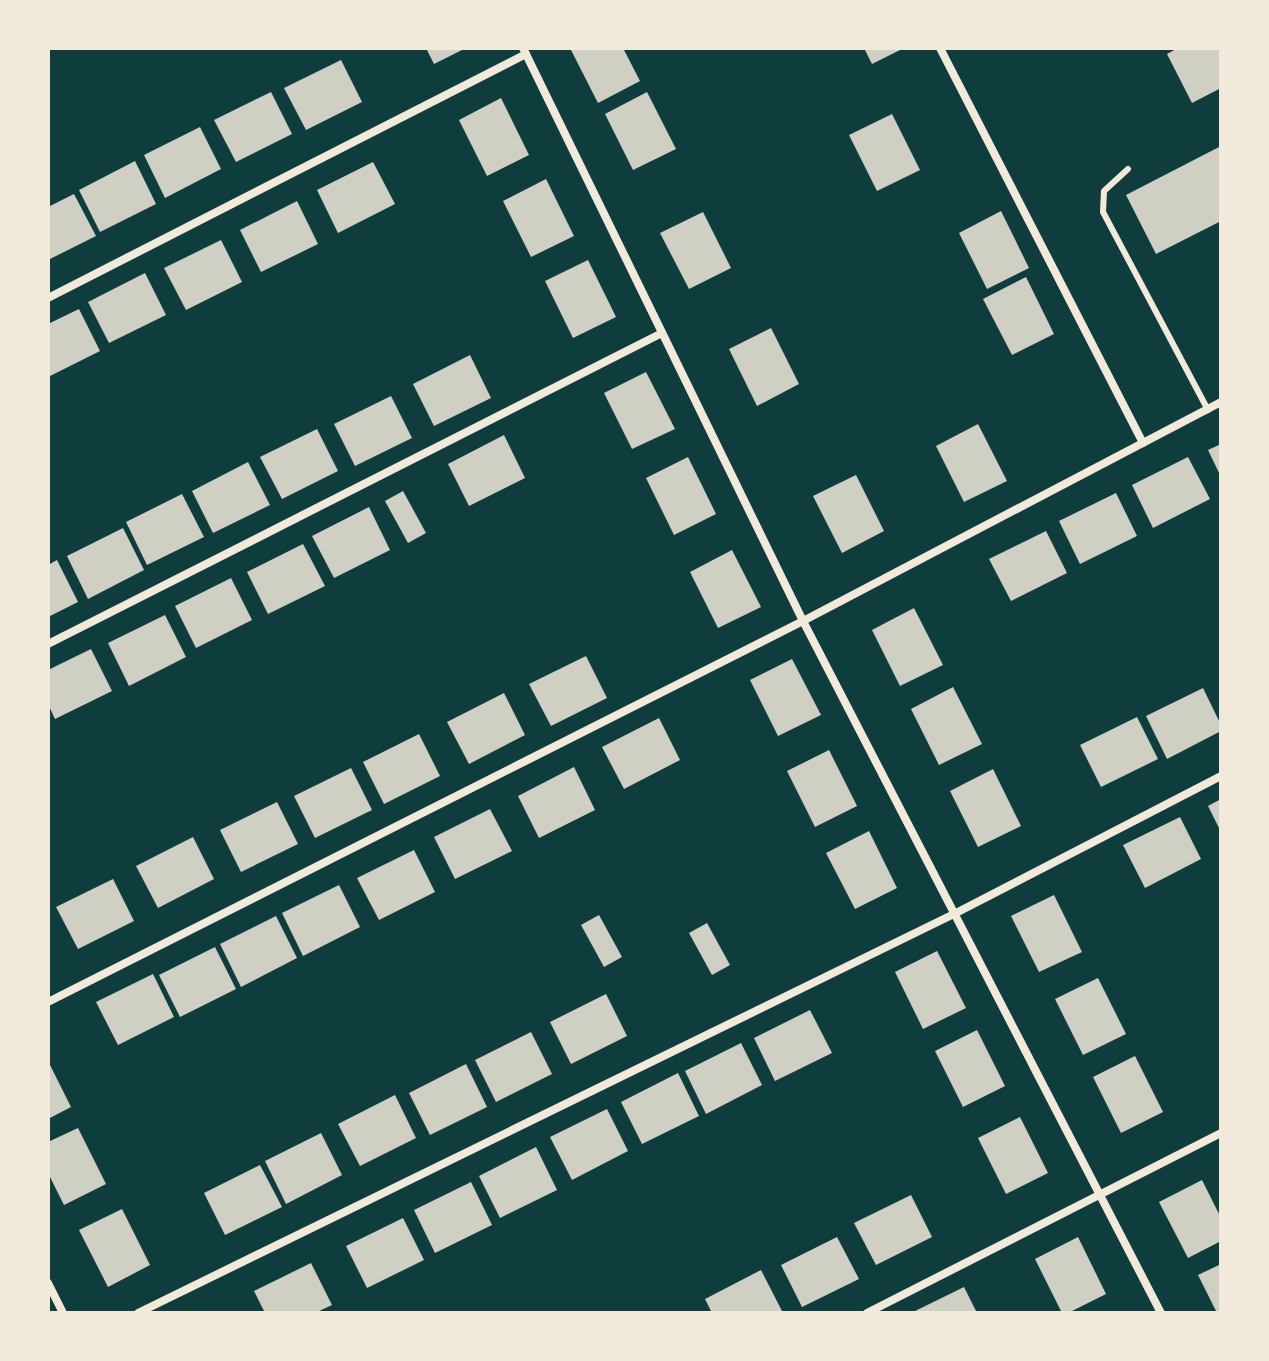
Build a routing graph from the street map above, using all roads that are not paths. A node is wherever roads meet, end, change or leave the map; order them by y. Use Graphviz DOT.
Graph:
graph roads {
  1 [pos="940,48"];
  2 [pos="524,51"];
  3 [pos="1128,169"];
  4 [pos="48,298"];
  5 [pos="662,333"];
  6 [pos="1221,402"];
  7 [pos="1208,410"];
  8 [pos="1143,443"];
  9 [pos="803,621"];
  10 [pos="48,644"];
  11 [pos="1221,776"];
  12 [pos="956,913"];
  13 [pos="48,1002"];
  14 [pos="1221,1133"];
  15 [pos="1101,1195"];
  16 [pos="48,1283"];
  17 [pos="63,1313"];
  18 [pos="138,1313"];
  19 [pos="867,1313"];
  20 [pos="1161,1313"];
  1 -- 8 [label="street"];
  2 -- 4 [label="street"];
  2 -- 5 [label="street"];
  3 -- 7 [label="lane"];
  5 -- 9 [label="street"];
  5 -- 10 [label="street"];
  6 -- 7 [label="street"];
  7 -- 8 [label="street"];
  8 -- 9 [label="street"];
  9 -- 12 [label="street"];
  9 -- 13 [label="street"];
  11 -- 12 [label="street"];
  12 -- 15 [label="street"];
  12 -- 18 [label="street"];
  14 -- 15 [label="street"];
  15 -- 19 [label="street"];
  15 -- 20 [label="street"];
  16 -- 17 [label="street"];
}
